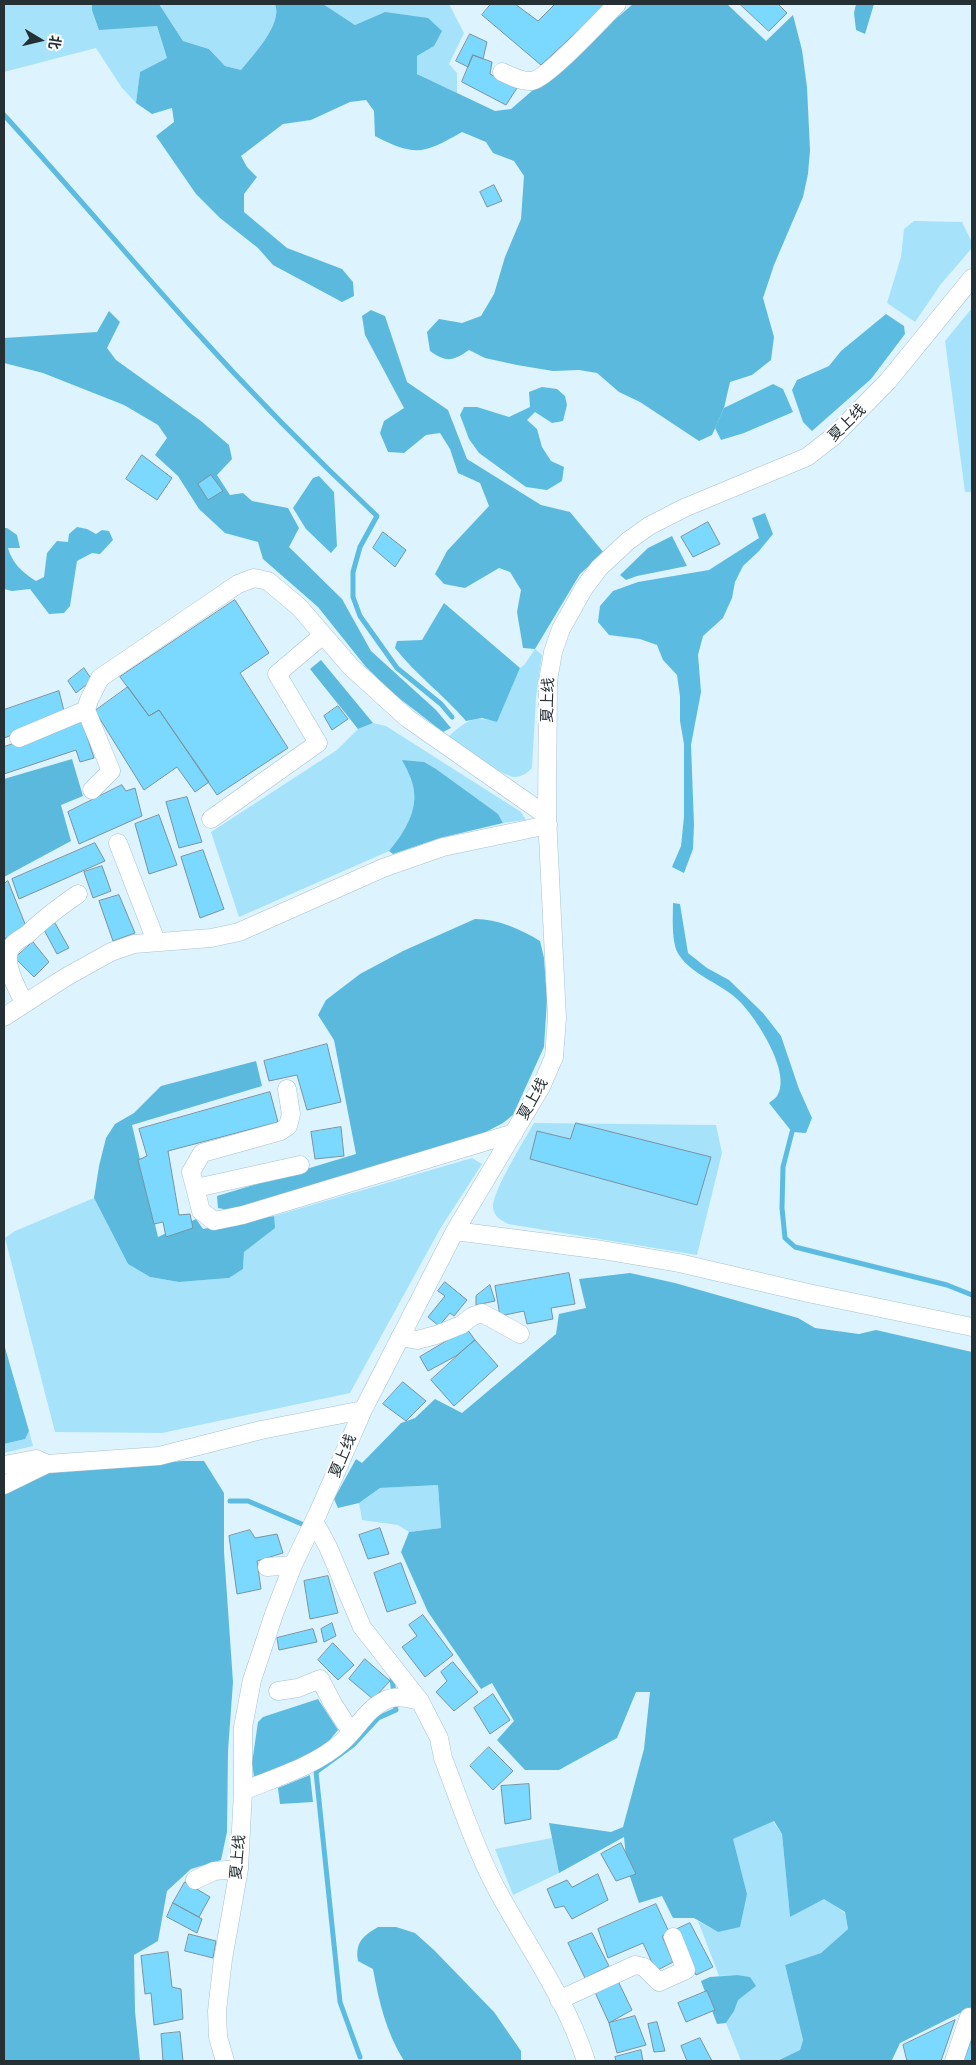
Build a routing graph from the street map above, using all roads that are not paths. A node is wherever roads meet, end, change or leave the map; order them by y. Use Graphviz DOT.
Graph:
graph roads {
  1 [pos="617,4"];
  2 [pos="502,72"];
  3 [pos="972,278"];
  4 [pos="323,635"];
  5 [pos="86,710"];
  6 [pos="19,738"];
  7 [pos="92,790"];
  8 [pos="211,819"];
  9 [pos="547,821"];
  10 [pos="118,843"];
  11 [pos="78,894"];
  12 [pos="156,941"];
  13 [pos="24,1003"];
  14 [pos="4,1017"];
  15 [pos="287,1089"];
  16 [pos="514,1133"];
  17 [pos="300,1165"];
  18 [pos="196,1188"];
  19 [pos="455,1231"];
  20 [pos="972,1327"];
  21 [pos="520,1334"];
  22 [pos="400,1337"];
  23 [pos="363,1410"];
  24 [pos="47,1464"];
  25 [pos="4,1465"];
  26 [pos="4,1484"];
  27 [pos="314,1521"];
  28 [pos="293,1565"];
  29 [pos="267,1566"];
  30 [pos="278,1691"];
  31 [pos="420,1701"];
  32 [pos="351,1732"];
  33 [pos="243,1791"];
  34 [pos="239,1869"];
  35 [pos="195,1880"];
  36 [pos="673,1938"];
  37 [pos="559,2000"];
  38 [pos="969,2017"];
  39 [pos="225,2061"];
  40 [pos="586,2061"];
  41 [pos="954,2061"];
  1 -- 2 [label="street"];
  3 -- 9 [label="street, 夏上线"];
  4 -- 5 [label="street"];
  4 -- 8 [label="street"];
  4 -- 9 [label="street"];
  5 -- 6 [label="street"];
  5 -- 7 [label="street"];
  9 -- 12 [label="street"];
  9 -- 16 [label="street, 夏上线"];
  10 -- 12 [label="street"];
  11 -- 13 [label="street"];
  12 -- 13 [label="street"];
  13 -- 14 [label="street"];
  15 -- 18 [label="street"];
  16 -- 18 [label="street"];
  16 -- 19 [label="street, 夏上线"];
  17 -- 18 [label="street"];
  19 -- 20 [label="street"];
  19 -- 22 [label="street, 夏上线"];
  21 -- 22 [label="street"];
  22 -- 23 [label="street, 夏上线"];
  23 -- 24 [label="street"];
  23 -- 27 [label="street, 夏上线"];
  24 -- 25 [label="street"];
  24 -- 26 [label="street"];
  27 -- 28 [label="street, 夏上线"];
  27 -- 31 [label="street"];
  28 -- 29 [label="street"];
  28 -- 33 [label="street, 夏上线"];
  30 -- 32 [label="street"];
  31 -- 32 [label="street"];
  31 -- 37 [label="street"];
  32 -- 33 [label="street"];
  33 -- 34 [label="street, 夏上线"];
  34 -- 35 [label="street"];
  34 -- 39 [label="street, 夏上线"];
  36 -- 37 [label="street"];
  37 -- 40 [label="street"];
  38 -- 41 [label="street"];
}
